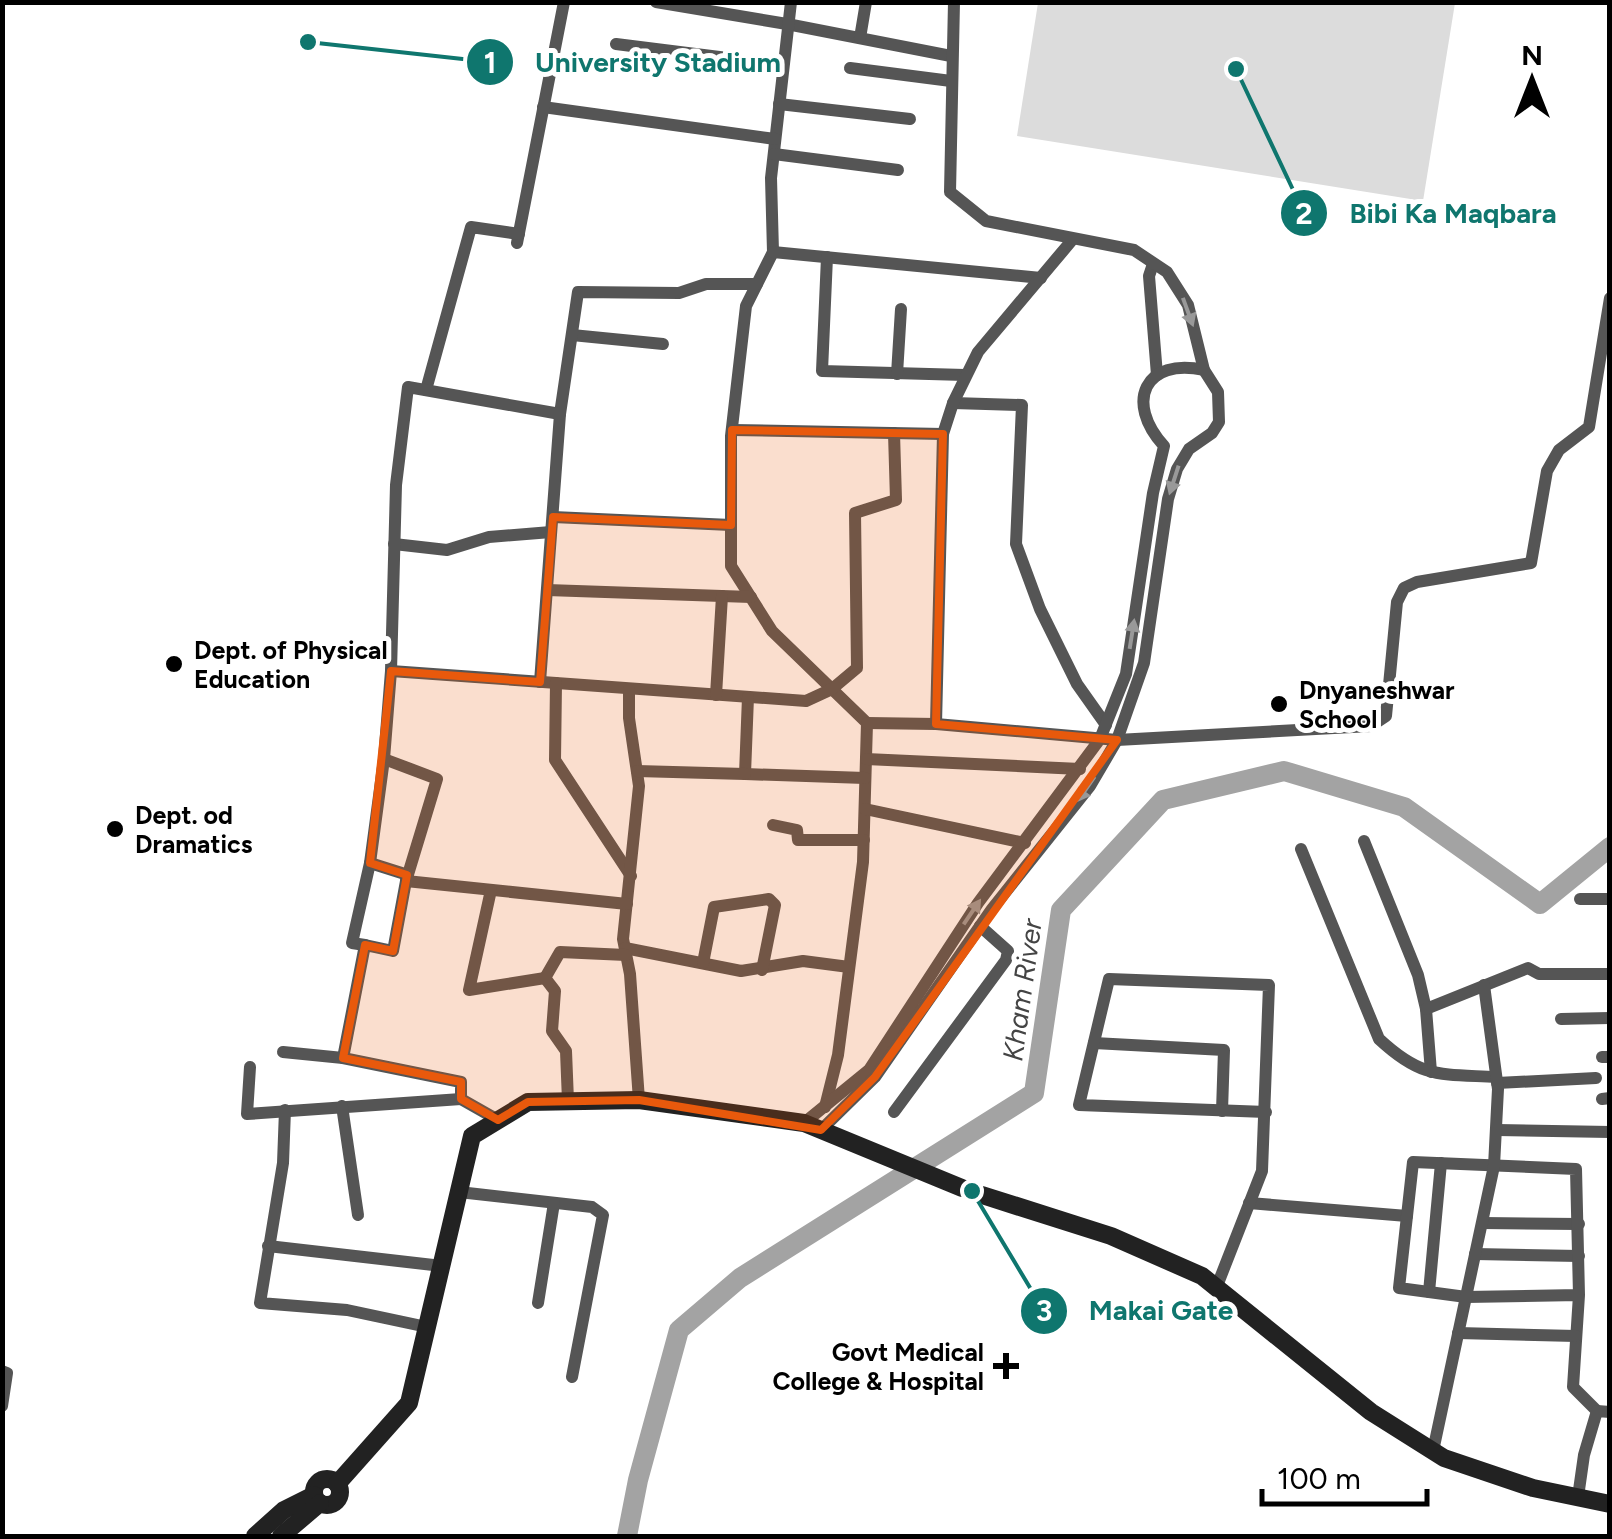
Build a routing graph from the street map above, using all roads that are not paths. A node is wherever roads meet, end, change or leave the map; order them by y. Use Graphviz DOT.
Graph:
graph roads {
  1 [pos="564,2"];
  2 [pos="656,2"];
  3 [pos="791,2"];
  4 [pos="866,2"];
  5 [pos="954,2"];
  6 [pos="696,6"];
  7 [pos="787,24"];
  8 [pos="860,38"];
  9 [pos="616,44"];
  10 [pos="951,56"];
  11 [pos="783,65"];
  12 [pos="850,68"];
  13 [pos="951,81"];
  14 [pos="779,104"];
  15 [pos="544,107"];
  16 [pos="910,119"];
  17 [pos="775,138"];
  18 [pos="774,154"];
  19 [pos="898,170"];
  20 [pos="1073,239"];
  21 [pos="773,252"];
  22 [pos="827,257"];
  23 [pos="1154,264"];
  24 [pos="1042,278"];
  25 [pos="757,284"];
  26 [pos="1610,298"];
  27 [pos="901,309"];
  28 [pos="572,335"];
  29 [pos="663,344"];
  30 [pos="1204,370"];
  31 [pos="897,374"];
  32 [pos="966,375"];
  33 [pos="1158,375"];
  34 [pos="426,390"];
  35 [pos="953,403"];
  36 [pos="560,414"];
  37 [pos="732,430"];
  38 [pos="894,433"];
  39 [pos="943,434"];
  40 [pos="1164,446"];
  41 [pos="1188,448"];
  42 [pos="552,524"];
  43 [pos="731,525"];
  44 [pos="394,544"];
  45 [pos="547,590"];
  46 [pos="722,596"];
  47 [pos="750,597"];
  48 [pos="391,671"];
  49 [pos="540,682"];
  50 [pos="556,683"];
  51 [pos="629,689"];
  52 [pos="832,689"];
  53 [pos="716,696"];
  54 [pos="748,698"];
  55 [pos="867,724"];
  56 [pos="936,724"];
  57 [pos="1106,725"];
  58 [pos="1100,739"];
  59 [pos="1117,740"];
  60 [pos="384,760"];
  61 [pos="866,760"];
  62 [pos="1080,768"];
  63 [pos="637,770"];
  64 [pos="746,774"];
  65 [pos="866,778"];
  66 [pos="865,809"];
  67 [pos="774,825"];
  68 [pos="864,840"];
  69 [pos="1364,841"];
  70 [pos="1024,843"];
  71 [pos="1301,848"];
  72 [pos="370,863"];
  73 [pos="631,876"];
  74 [pos="407,878"];
  75 [pos="491,890"];
  76 [pos="1610,898"];
  77 [pos="1580,899"];
  78 [pos="627,904"];
  79 [pos="980,926"];
  80 [pos="366,945"];
  81 [pos="625,952"];
  82 [pos="704,963"];
  83 [pos="850,967"];
  84 [pos="762,970"];
  85 [pos="1610,974"];
  86 [pos="545,978"];
  87 [pos="1484,985"];
  88 [pos="1426,1009"];
  89 [pos="1610,1018"];
  90 [pos="1561,1019"];
  91 [pos="1094,1043"];
  92 [pos="283,1052"];
  93 [pos="343,1058"];
  94 [pos="250,1067"];
  95 [pos="1431,1072"];
  96 [pos="1596,1078"];
  97 [pos="1496,1080"];
  98 [pos="461,1099"];
  99 [pos="639,1100"];
  100 [pos="568,1102"];
  101 [pos="342,1106"];
  102 [pos="825,1106"];
  103 [pos="285,1110"];
  104 [pos="1222,1111"];
  105 [pos="894,1112"];
  106 [pos="1266,1112"];
  107 [pos="498,1120"];
  108 [pos="813,1126"];
  109 [pos="1497,1130"];
  110 [pos="1610,1132"];
  111 [pos="1441,1163"];
  112 [pos="1494,1166"];
  113 [pos="954,1185"];
  114 [pos="459,1192"];
  115 [pos="982,1195"];
  116 [pos="554,1202"];
  117 [pos="1250,1204"];
  118 [pos="358,1215"];
  119 [pos="1408,1216"];
  120 [pos="1483,1223"];
  121 [pos="1579,1224"];
  122 [pos="268,1246"];
  123 [pos="1475,1254"];
  124 [pos="1579,1256"];
  125 [pos="442,1266"];
  126 [pos="1216,1286"];
  127 [pos="1429,1292"];
  128 [pos="1579,1295"];
  129 [pos="1466,1297"];
  130 [pos="538,1302"];
  131 [pos="427,1327"];
  132 [pos="1458,1333"];
  133 [pos="1576,1336"];
  134 [pos="2,1371"];
  135 [pos="572,1376"];
  136 [pos="2,1406"];
  137 [pos="1603,1412"];
  138 [pos="1433,1452"];
  139 [pos="1578,1498"];
  140 [pos="317,1499"];
  141 [pos="1610,1504"];
  142 [pos="254,1536"];
  143 [pos="281,1536"];
  1 -- 15 [label="street"];
  2 -- 6 [label="street"];
  3 -- 7 [label="street"];
  4 -- 8 [label="street"];
  5 -- 10 [label="street"];
  6 -- 7 [label="street"];
  7 -- 8 [label="street"];
  7 -- 11 [label="street"];
  8 -- 10 [label="street"];
  9 -- 11 [label="street"];
  10 -- 13 [label="street"];
  11 -- 14 [label="street"];
  12 -- 13 [label="street"];
  13 -- 20 [label="street"];
  14 -- 16 [label="street"];
  14 -- 17 [label="street"];
  15 -- 17 [label="street"];
  15 -- 34 [label="street"];
  17 -- 18 [label="street"];
  18 -- 19 [label="street"];
  18 -- 21 [label="street"];
  20 -- 23 [label="street"];
  20 -- 24 [label="street"];
  21 -- 22 [label="street"];
  21 -- 25 [label="street"];
  22 -- 24 [label="street"];
  22 -- 31 [label="street"];
  23 -- 30 [label="street, one-way"];
  23 -- 33 [label="street"];
  24 -- 32 [label="street"];
  25 -- 28 [label="street"];
  25 -- 37 [label="street"];
  26 -- 59 [label="street"];
  27 -- 31 [label="street"];
  28 -- 29 [label="street"];
  28 -- 36 [label="street"];
  30 -- 33 [label="street"];
  30 -- 41 [label="street"];
  31 -- 32 [label="street"];
  32 -- 35 [label="street"];
  33 -- 40 [label="street"];
  34 -- 36 [label="street"];
  34 -- 44 [label="street"];
  35 -- 39 [label="street"];
  35 -- 57 [label="street"];
  36 -- 42 [label="street"];
  37 -- 38 [label="street"];
  37 -- 43 [label="street"];
  38 -- 39 [label="street"];
  38 -- 52 [label="street"];
  39 -- 56 [label="street"];
  40 -- 41 [label="street"];
  57 -- 40 [label="street, one-way"];
  41 -- 59 [label="street, one-way"];
  42 -- 43 [label="street"];
  42 -- 44 [label="street"];
  42 -- 45 [label="street"];
  43 -- 47 [label="street"];
  44 -- 48 [label="street"];
  45 -- 46 [label="street"];
  45 -- 49 [label="street"];
  46 -- 47 [label="street"];
  46 -- 53 [label="street"];
  47 -- 52 [label="street"];
  48 -- 49 [label="street"];
  48 -- 60 [label="street"];
  49 -- 50 [label="street"];
  50 -- 51 [label="street"];
  50 -- 73 [label="street"];
  51 -- 53 [label="street"];
  51 -- 63 [label="street"];
  52 -- 54 [label="street"];
  52 -- 55 [label="street"];
  53 -- 54 [label="street"];
  54 -- 64 [label="street"];
  55 -- 56 [label="street"];
  55 -- 61 [label="street"];
  56 -- 58 [label="street"];
  57 -- 58 [label="street"];
  58 -- 59 [label="street"];
  58 -- 62 [label="street"];
  59 -- 79 [label="street, one-way"];
  60 -- 72 [label="street"];
  60 -- 74 [label="street"];
  61 -- 62 [label="street"];
  61 -- 65 [label="street"];
  62 -- 70 [label="street"];
  63 -- 64 [label="street"];
  63 -- 73 [label="street"];
  64 -- 65 [label="street"];
  65 -- 66 [label="street"];
  66 -- 68 [label="street"];
  66 -- 70 [label="street"];
  67 -- 68 [label="street"];
  68 -- 83 [label="street"];
  69 -- 88 [label="street"];
  102 -- 70 [label="street, one-way"];
  71 -- 95 [label="street"];
  72 -- 74 [label="street"];
  72 -- 80 [label="street"];
  73 -- 78 [label="street"];
  74 -- 75 [label="street"];
  74 -- 80 [label="street"];
  75 -- 78 [label="street"];
  75 -- 86 [label="street"];
  76 -- 77 [label="street"];
  78 -- 81 [label="street"];
  79 -- 105 [label="street"];
  79 -- 108 [label="street"];
  80 -- 93 [label="street"];
  81 -- 82 [label="street"];
  81 -- 86 [label="street"];
  81 -- 99 [label="street"];
  82 -- 84 [label="street"];
  82 -- 84 [label="street"];
  83 -- 84 [label="street"];
  83 -- 102 [label="street"];
  85 -- 87 [label="street"];
  86 -- 100 [label="street"];
  87 -- 88 [label="street"];
  87 -- 97 [label="street"];
  88 -- 95 [label="street"];
  89 -- 90 [label="street"];
  91 -- 104 [label="street"];
  91 -- 104 [label="street"];
  91 -- 106 [label="street"];
  92 -- 93 [label="street"];
  93 -- 98 [label="street"];
  94 -- 103 [label="street"];
  95 -- 97 [label="street"];
  96 -- 97 [label="street"];
  97 -- 109 [label="street"];
  98 -- 101 [label="street"];
  98 -- 107 [label="street"];
  99 -- 100 [label="street"];
  99 -- 108 [label="street"];
  100 -- 107 [label="street"];
  101 -- 103 [label="street"];
  101 -- 118 [label="street"];
  102 -- 108 [label="street"];
  103 -- 122 [label="street"];
  104 -- 106 [label="street"];
  106 -- 117 [label="street"];
  107 -- 114 [label="street"];
  108 -- 113 [label="street"];
  109 -- 110 [label="street"];
  109 -- 112 [label="street"];
  111 -- 112 [label="street"];
  111 -- 119 [label="street"];
  111 -- 127 [label="street"];
  112 -- 120 [label="street"];
  112 -- 121 [label="street"];
  114 -- 116 [label="street"];
  114 -- 125 [label="street"];
  115 -- 126 [label="street"];
  116 -- 130 [label="street"];
  116 -- 135 [label="street"];
  117 -- 119 [label="street"];
  117 -- 126 [label="street"];
  119 -- 127 [label="street"];
  120 -- 121 [label="street"];
  120 -- 123 [label="street"];
  121 -- 124 [label="street"];
  122 -- 125 [label="street"];
  122 -- 131 [label="street"];
  123 -- 124 [label="street"];
  123 -- 129 [label="street"];
  124 -- 128 [label="street"];
  125 -- 131 [label="street"];
  126 -- 138 [label="street"];
  127 -- 129 [label="street"];
  128 -- 129 [label="street"];
  128 -- 133 [label="street"];
  129 -- 132 [label="street"];
  131 -- 140 [label="street"];
  132 -- 133 [label="street"];
  132 -- 138 [label="street"];
  133 -- 137 [label="street"];
  134 -- 136 [label="street"];
  137 -- 139 [label="street"];
  138 -- 139 [label="street"];
  139 -- 141 [label="street"];
  140 -- 142 [label="street"];
  140 -- 143 [label="street"];
}
